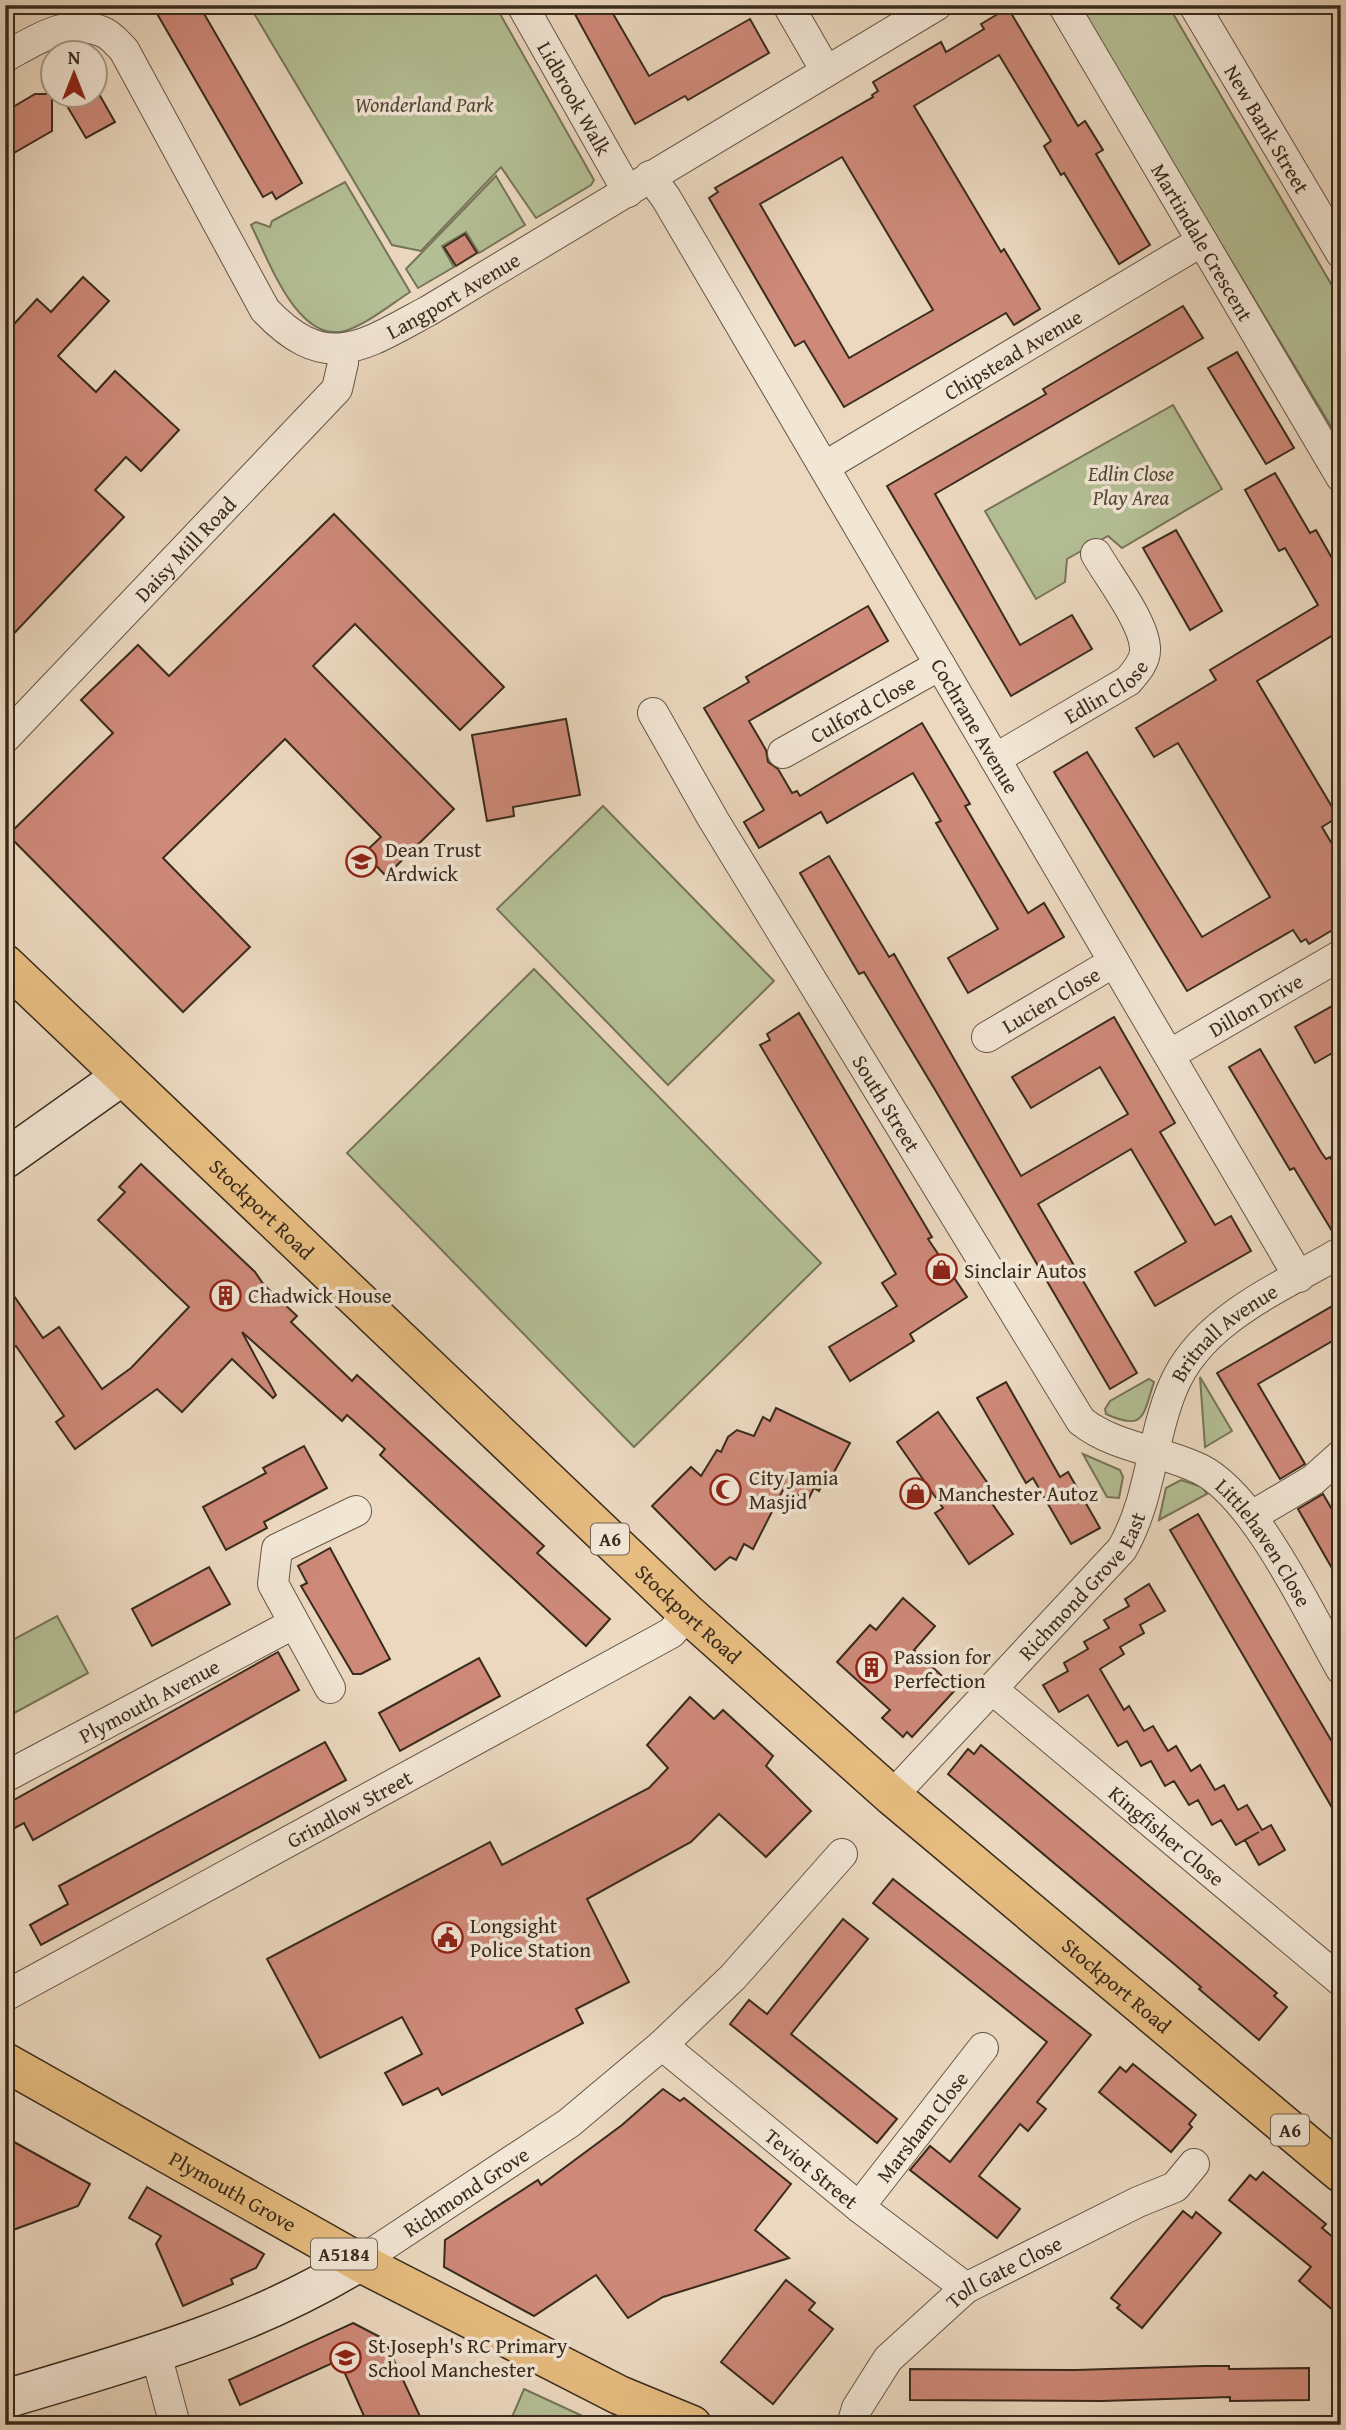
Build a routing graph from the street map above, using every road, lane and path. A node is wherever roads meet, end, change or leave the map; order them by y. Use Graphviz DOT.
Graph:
graph roads {
  1 [pos="522,5"];
  2 [pos="788,5"];
  3 [pos="937,5"];
  4 [pos="1063,5"];
  5 [pos="1194,5"];
  6 [pos="80,16"];
  7 [pos="5,57"];
  8 [pos="826,71"];
  9 [pos="639,184"];
  10 [pos="1202,241"];
  11 [pos="1341,253"];
  12 [pos="342,350"];
  13 [pos="824,467"];
  14 [pos="1341,477"];
  15 [pos="1096,554"];
  16 [pos="940,665"];
  17 [pos="653,713"];
  18 [pos="5,738"];
  19 [pos="783,753"];
  20 [pos="995,759"];
  21 [pos="1341,954"];
  22 [pos="1114,962"];
  23 [pos="5,964"];
  24 [pos="987,1037"];
  25 [pos="1169,1055"];
  26 [pos="122,1076"];
  27 [pos="5,1159"];
  28 [pos="1341,1252"];
  29 [pos="1299,1277"];
  30 [pos="1155,1452"];
  31 [pos="1341,1455"];
  32 [pos="356,1511"];
  33 [pos="1252,1516"];
  34 [pos="688,1614"];
  35 [pos="293,1623"];
  36 [pos="1341,1668"];
  37 [pos="330,1688"];
  38 [pos="992,1689"];
  39 [pos="5,1777"];
  40 [pos="892,1796"];
  41 [pos="842,1854"];
  42 [pos="1339,1976"];
  43 [pos="5,1996"];
  44 [pos="662,2045"];
  45 [pos="983,2048"];
  46 [pos="5,2063"];
  47 [pos="1194,2164"];
  48 [pos="1341,2173"];
  49 [pos="859,2207"];
  50 [pos="359,2262"];
  51 [pos="966,2288"];
  52 [pos="156,2354"];
  53 [pos="5,2399"];
  54 [pos="175,2425"];
  55 [pos="692,2425"];
  56 [pos="852,2425"];
  1 -- 9 [label="street, Lidbrook Walk"];
  2 -- 8 [label="street"];
  3 -- 8 [label="street, Langport Avenue"];
  4 -- 10 [label="street, Martindale Crescent"];
  5 -- 11 [label="street, New Bank Street"];
  6 -- 7 [label="street, Langport Avenue"];
  6 -- 12 [label="street, Langport Avenue"];
  8 -- 9 [label="street, Langport Avenue"];
  9 -- 12 [label="street, Langport Avenue"];
  9 -- 13 [label="street, Cochrane Avenue"];
  10 -- 13 [label="street, Chipstead Avenue"];
  10 -- 14 [label="street, Martindale Crescent"];
  12 -- 18 [label="street, Daisy Mill Road"];
  13 -- 16 [label="street, Cochrane Avenue"];
  15 -- 20 [label="street, Edlin Close"];
  16 -- 19 [label="street, Culford Close"];
  16 -- 20 [label="street, Cochrane Avenue"];
  17 -- 30 [label="street, South Street"];
  20 -- 22 [label="street, Cochrane Avenue"];
  21 -- 25 [label="street, Dillon Drive"];
  22 -- 24 [label="street, Lucien Close"];
  22 -- 25 [label="street, Cochrane Avenue"];
  23 -- 26 [label="main road, Stockport Road / A6"];
  25 -- 29 [label="street, Cochrane Avenue"];
  26 -- 27 [label="street"];
  26 -- 34 [label="main road, Stockport Road / A6"];
  28 -- 29 [label="street, Britnall Avenue"];
  29 -- 30 [label="street, Britnall Avenue"];
  30 -- 33 [label="street, Littlehaven Close"];
  30 -- 38 [label="street, Richmond Grove East"];
  31 -- 33 [label="street"];
  32 -- 35 [label="street"];
  33 -- 36 [label="street, Littlehaven Close"];
  34 -- 40 [label="main road, Stockport Road / A6"];
  34 -- 43 [label="street, Grindlow Street"];
  35 -- 37 [label="street"];
  35 -- 39 [label="street, Plymouth Avenue"];
  38 -- 40 [label="street, Richmond Grove East"];
  38 -- 42 [label="street, Kingfisher Close"];
  40 -- 48 [label="main road, Stockport Road / A6"];
  41 -- 44 [label="street, Richmond Grove"];
  44 -- 49 [label="street, Teviot Street"];
  44 -- 50 [label="street, Richmond Grove"];
  45 -- 49 [label="street, Marsham Close"];
  46 -- 50 [label="main road, Plymouth Grove / A5184"];
  47 -- 51 [label="street, Toll Gate Close"];
  49 -- 51 [label="street, Teviot Street"];
  50 -- 52 [label="street, Richmond Grove"];
  50 -- 55 [label="main road, Plymouth Grove / A5184"];
  51 -- 56 [label="street, Toll Gate Close"];
  52 -- 53 [label="street, Richmond Grove"];
  52 -- 54 [label="street"];
}
